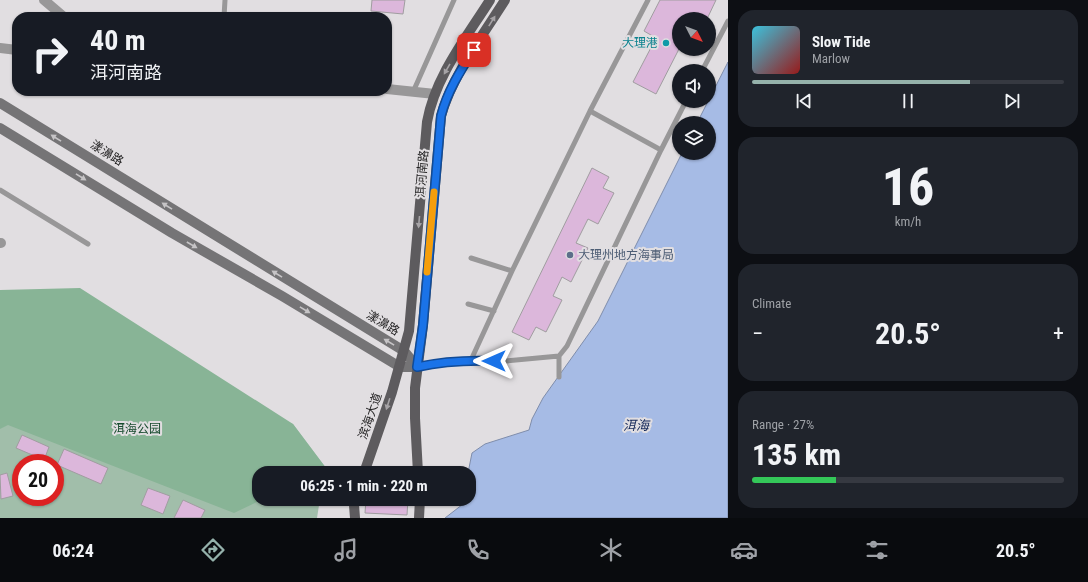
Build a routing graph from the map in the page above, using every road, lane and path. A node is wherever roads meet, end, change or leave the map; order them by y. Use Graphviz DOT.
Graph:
graph roads {
  1 [pos="44,0"];
  2 [pos="225,0"];
  3 [pos="454,0"];
  4 [pos="490,0"];
  5 [pos="506,0"];
  6 [pos="648,0"];
  7 [pos="58,12"];
  8 [pos="224,12"];
  9 [pos="728,20"];
  10 [pos="0,48"];
  11 [pos="12,49"];
  12 [pos="706,64"];
  13 [pos="392,90"];
  14 [pos="413,92"];
  15 [pos="435,94"];
  16 [pos="0,103"];
  17 [pos="682,108"];
  18 [pos="590,111"];
  19 [pos="0,128"];
  20 [pos="661,150"];
  21 [pos="0,190"];
  22 [pos="88,244"];
  23 [pos="471,258"];
  24 [pos="512,271"];
  25 [pos="468,304"];
  26 [pos="494,311"];
  27 [pos="404,351"];
  28 [pos="559,356"];
  29 [pos="471,360"];
  30 [pos="400,367"];
  31 [pos="417,367"];
  32 [pos="559,377"];
  33 [pos="366,466"];
  34 [pos="418,466"];
  35 [pos="354,506"];
  36 [pos="419,506"];
  37 [pos="355,518"];
  38 [pos="418,518"];
  1 -- 7 [label="street"];
  2 -- 8 [label="lane"];
  3 -- 14 [label="lane"];
  4 -- 15 [label="main road, 洱河南路, one-way"];
  31 -- 5 [label="main road, 洱河南路, one-way"];
  6 -- 18 [label="lane"];
  9 -- 12 [label="lane"];
  10 -- 11 [label="street"];
  13 -- 14 [label="street"];
  14 -- 15 [label="street"];
  15 -- 27 [label="main road, 洱河南路, one-way"];
  27 -- 16 [label="main road, 漾濞路, one-way"];
  17 -- 20 [label="lane"];
  18 -- 20 [label="lane"];
  18 -- 24 [label="lane"];
  19 -- 30 [label="main road, one-way"];
  20 -- 28 [label="lane"];
  21 -- 22 [label="lane"];
  23 -- 24 [label="lane"];
  24 -- 26 [label="lane"];
  25 -- 26 [label="lane"];
  26 -- 29 [label="lane"];
  27 -- 30 [label="main road, 洱河南路"];
  27 -- 31 [label="main road, 漾濞路"];
  28 -- 29 [label="lane"];
  28 -- 32 [label="lane"];
  29 -- 31 [label="lane"];
  30 -- 31 [label="main road"];
  30 -- 33 [label="main road, 滨海大道, one-way"];
  31 -- 34 [label="main road"];
  35 -- 37 [label="main road"];
  36 -- 38 [label="main road"];
}
